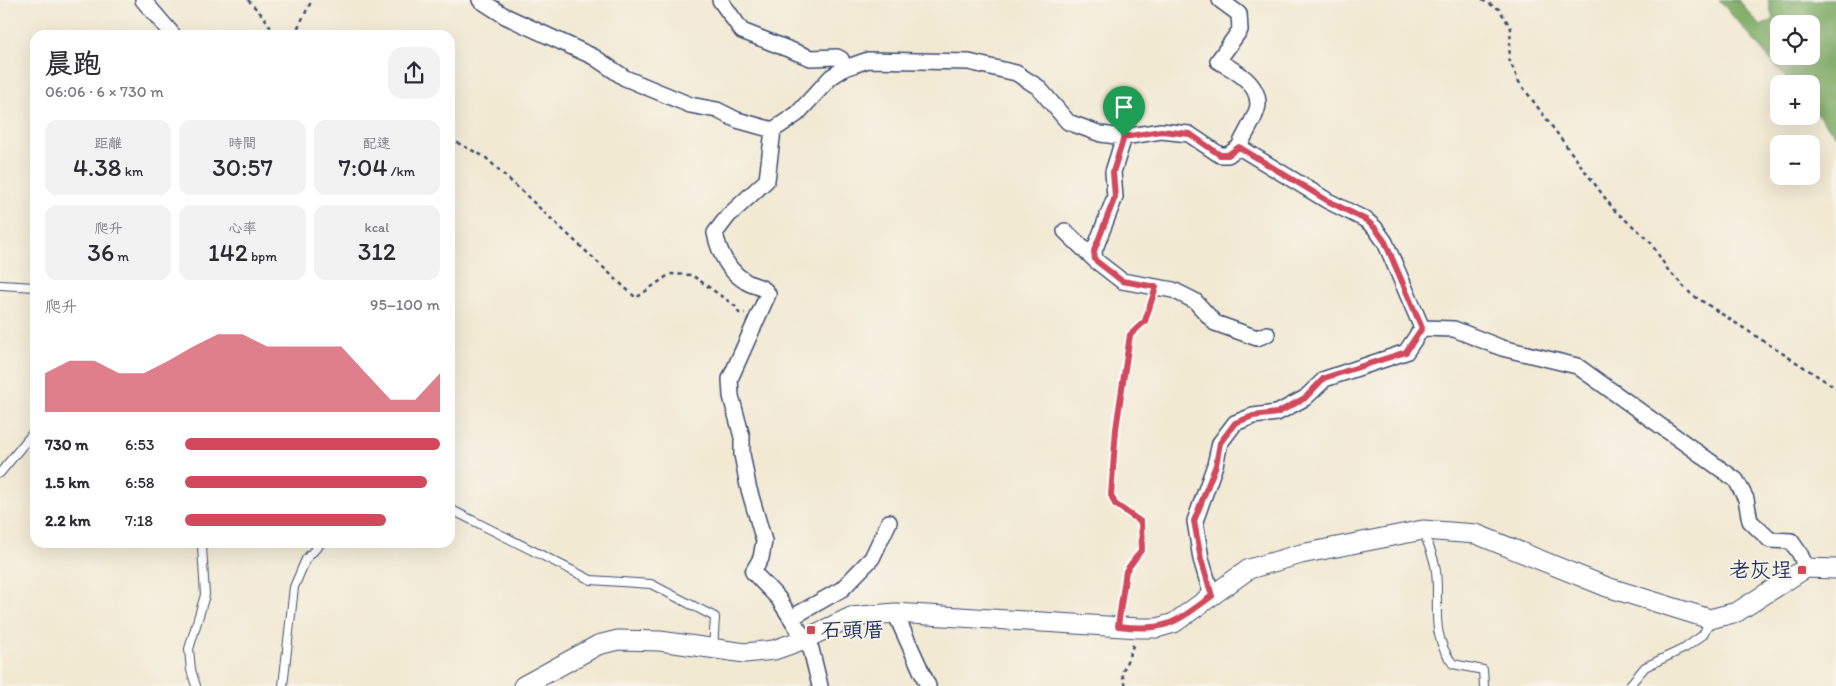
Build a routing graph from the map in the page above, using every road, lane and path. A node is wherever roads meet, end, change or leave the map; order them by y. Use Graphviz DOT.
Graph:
graph roads {
  1 [pos="143,0"];
  2 [pos="248,0"];
  3 [pos="312,0"];
  4 [pos="480,0"];
  5 [pos="720,0"];
  6 [pos="1220,0"];
  7 [pos="1482,0"];
  8 [pos="169,30"];
  9 [pos="273,30"];
  10 [pos="297,30"];
  11 [pos="845,68"];
  12 [pos="773,130"];
  13 [pos="1124,137"];
  14 [pos="455,142"];
  15 [pos="1239,147"];
  16 [pos="1065,231"];
  17 [pos="1095,260"];
  18 [pos="0,285"];
  19 [pos="1156,287"];
  20 [pos="30,288"];
  21 [pos="761,312"];
  22 [pos="1422,328"];
  23 [pos="1267,334"];
  24 [pos="1836,388"];
  25 [pos="30,436"];
  26 [pos="0,473"];
  27 [pos="455,512"];
  28 [pos="889,522"];
  29 [pos="1423,530"];
  30 [pos="202,548"];
  31 [pos="316,548"];
  32 [pos="1806,568"];
  33 [pos="1836,569"];
  34 [pos="1212,596"];
  35 [pos="895,613"];
  36 [pos="791,618"];
  37 [pos="1710,619"];
  38 [pos="1118,626"];
  39 [pos="1139,628"];
  40 [pos="805,639"];
  41 [pos="713,649"];
  42 [pos="196,686"];
  43 [pos="283,686"];
  44 [pos="523,686"];
  45 [pos="820,686"];
  46 [pos="928,686"];
  47 [pos="1126,686"];
  48 [pos="1484,686"];
  49 [pos="1629,686"];
  1 -- 8 [label="street"];
  2 -- 9 [label="path"];
  3 -- 10 [label="path"];
  4 -- 12 [label="street"];
  5 -- 11 [label="street"];
  6 -- 15 [label="street"];
  7 -- 24 [label="path"];
  11 -- 12 [label="street"];
  11 -- 13 [label="street"];
  12 -- 21 [label="street"];
  13 -- 15 [label="street"];
  13 -- 17 [label="street"];
  14 -- 21 [label="path"];
  15 -- 22 [label="street"];
  16 -- 17 [label="street"];
  17 -- 19 [label="street"];
  18 -- 20 [label="lane"];
  19 -- 23 [label="street"];
  19 -- 38 [label="path"];
  21 -- 36 [label="street"];
  22 -- 32 [label="street"];
  22 -- 34 [label="street"];
  25 -- 26 [label="lane"];
  27 -- 41 [label="lane"];
  28 -- 36 [label="street"];
  29 -- 34 [label="street"];
  29 -- 37 [label="street"];
  29 -- 48 [label="lane"];
  30 -- 42 [label="lane"];
  31 -- 43 [label="lane"];
  32 -- 33 [label="street"];
  32 -- 37 [label="street"];
  34 -- 39 [label="street"];
  35 -- 38 [label="street"];
  35 -- 40 [label="street"];
  35 -- 46 [label="street"];
  36 -- 40 [label="street"];
  37 -- 49 [label="lane"];
  38 -- 39 [label="street"];
  39 -- 47 [label="path"];
  40 -- 41 [label="street"];
  40 -- 45 [label="street"];
  41 -- 44 [label="street"];
}
